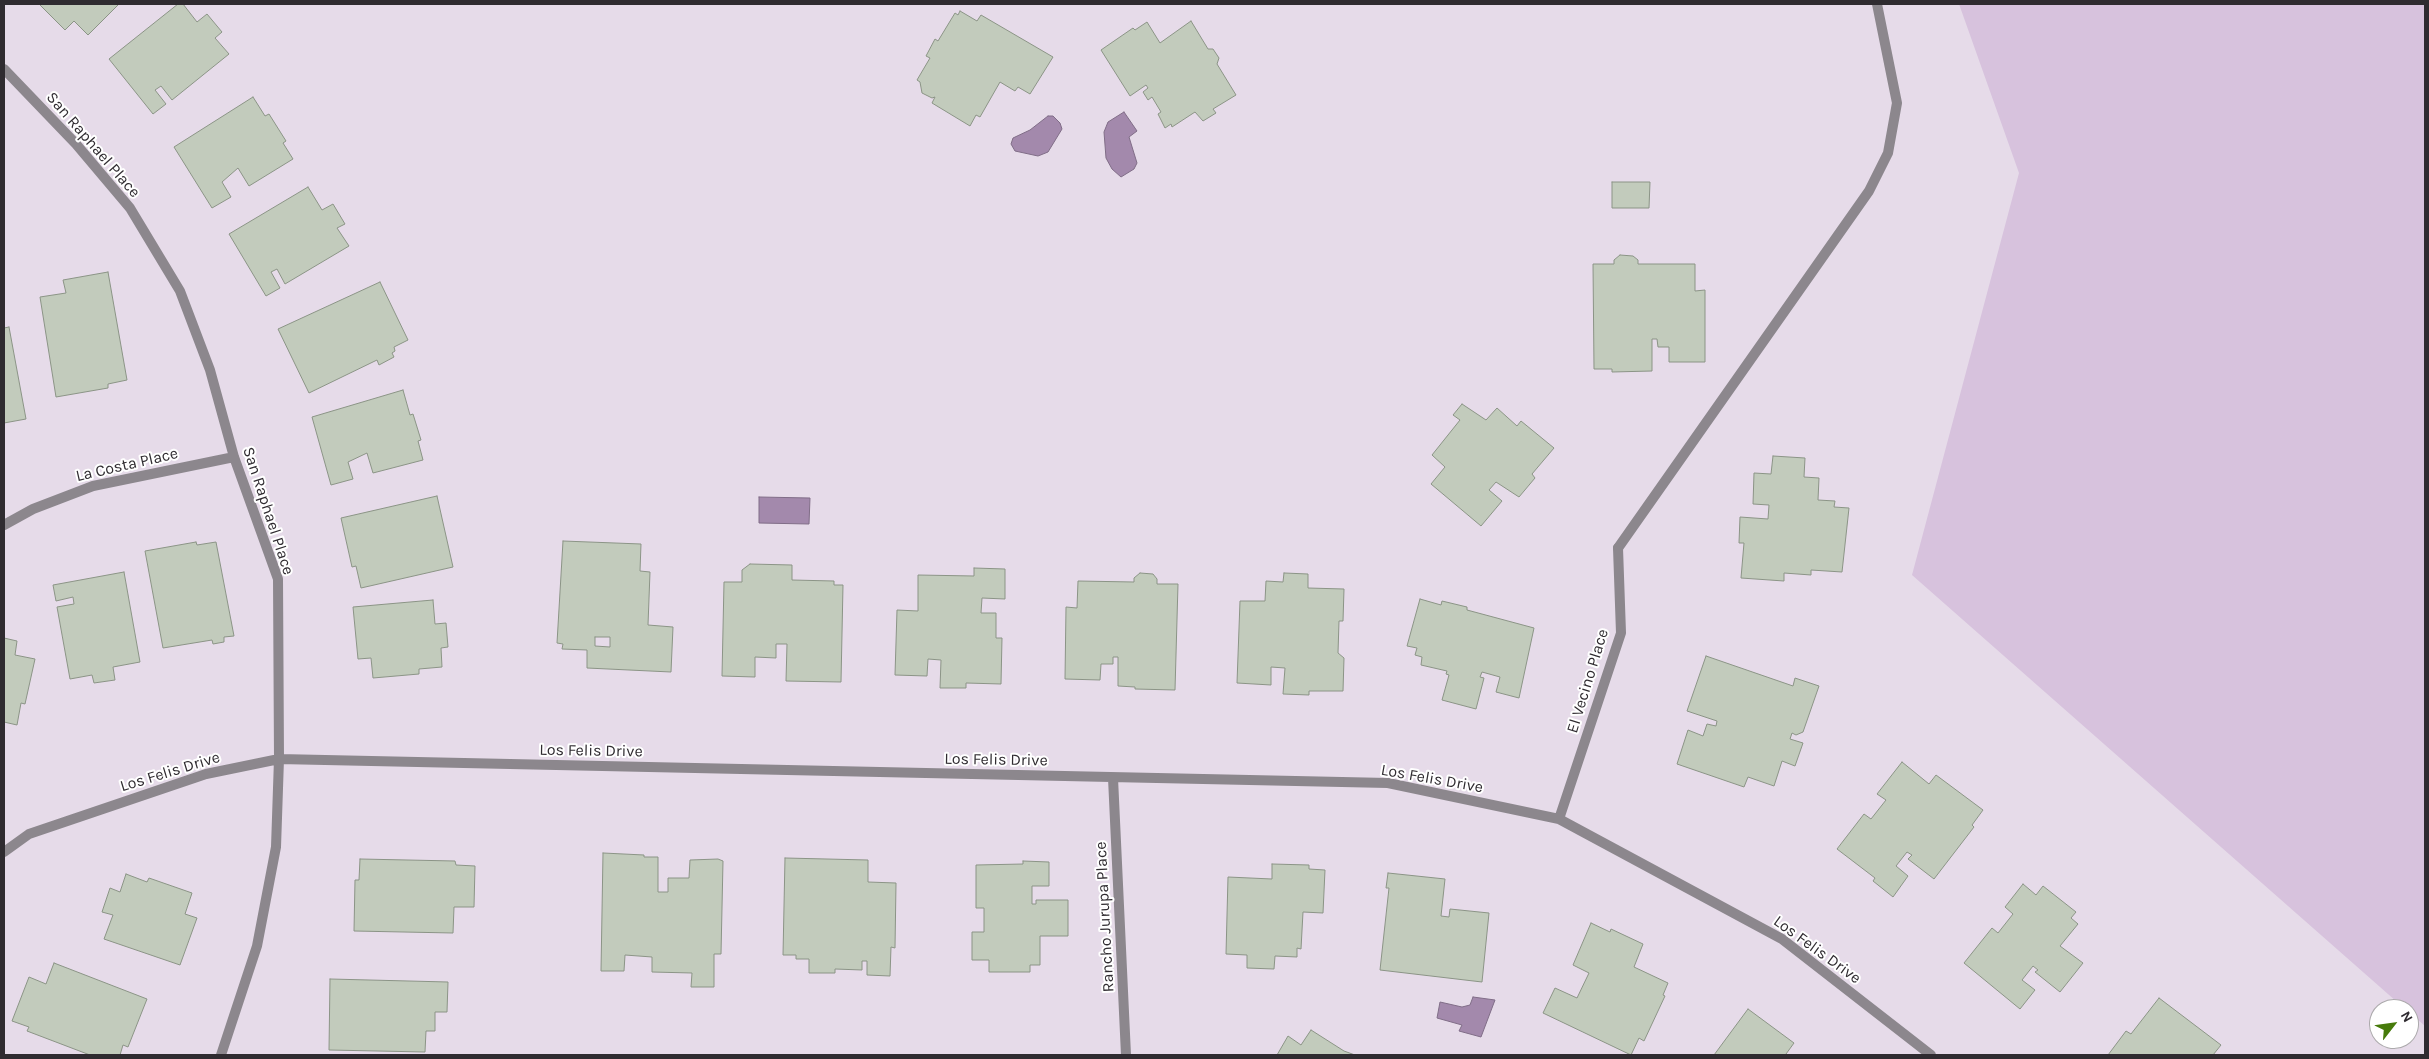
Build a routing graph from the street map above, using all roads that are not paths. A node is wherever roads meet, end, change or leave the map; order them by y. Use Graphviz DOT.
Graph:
graph roads {
  1 [pos="1877,4"];
  2 [pos="4,69"];
  3 [pos="234,457"];
  4 [pos="4,525"];
  5 [pos="279,759"];
  6 [pos="1113,778"];
  7 [pos="1559,819"];
  8 [pos="4,852"];
  9 [pos="220,1055"];
  10 [pos="1126,1055"];
  11 [pos="1931,1055"];
  1 -- 7 [label="street, El Vecino Place"];
  2 -- 3 [label="street, San Raphael Place"];
  3 -- 4 [label="street, La Costa Place"];
  3 -- 5 [label="street, San Raphael Place"];
  5 -- 6 [label="street, Los Felis Drive"];
  5 -- 8 [label="street, Los Felis Drive"];
  5 -- 9 [label="street, San Raphael Place"];
  6 -- 7 [label="street, Los Felis Drive"];
  6 -- 10 [label="street, Rancho Jurupa Place"];
  7 -- 11 [label="street, Los Felis Drive"];
}
